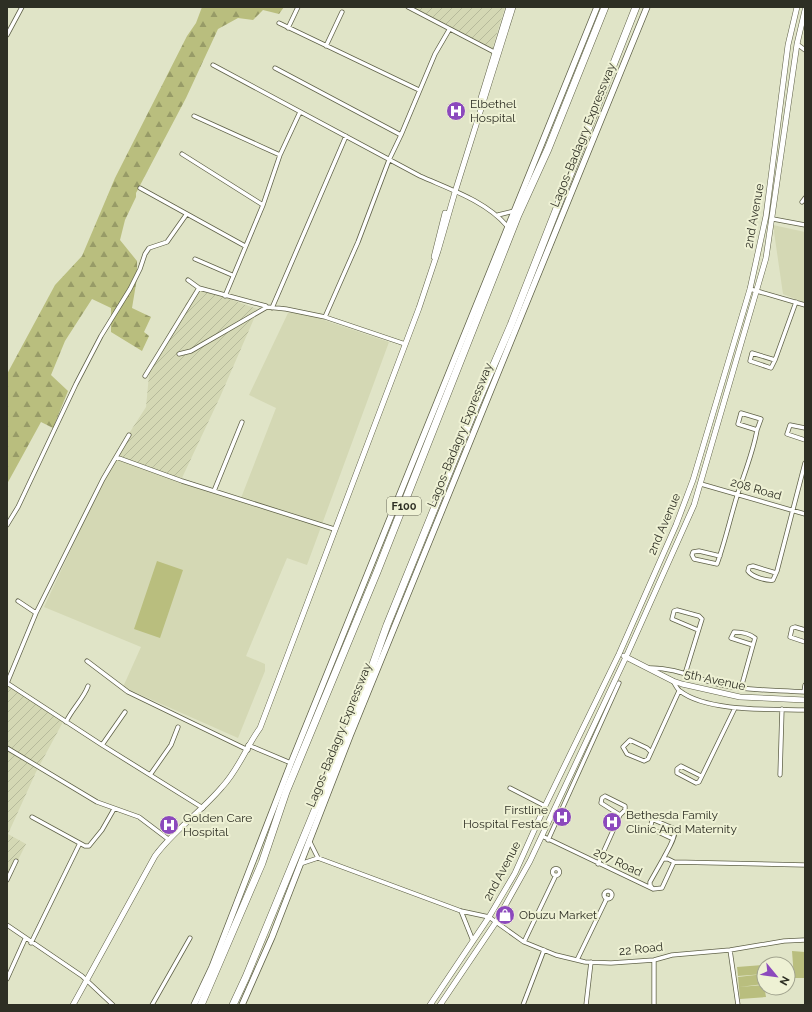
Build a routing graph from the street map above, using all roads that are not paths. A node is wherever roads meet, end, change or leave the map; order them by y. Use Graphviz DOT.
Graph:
graph roads {
  1 [pos="22,7"];
  2 [pos="298,7"];
  3 [pos="408,7"];
  4 [pos="509,7"];
  5 [pos="514,7"];
  6 [pos="597,7"];
  7 [pos="605,7"];
  8 [pos="636,7"];
  9 [pos="647,7"];
  10 [pos="797,7"];
  11 [pos="805,10"];
  12 [pos="342,12"];
  13 [pos="279,23"];
  14 [pos="288,28"];
  15 [pos="449,30"];
  16 [pos="7,35"];
  17 [pos="796,44"];
  18 [pos="326,46"];
  19 [pos="805,50"];
  20 [pos="497,54"];
  21 [pos="212,65"];
  22 [pos="275,68"];
  23 [pos="420,90"];
  24 [pos="300,112"];
  25 [pos="194,116"];
  26 [pos="401,135"];
  27 [pos="346,136"];
  28 [pos="182,154"];
  29 [pos="280,155"];
  30 [pos="389,160"];
  31 [pos="140,188"];
  32 [pos="453,191"];
  33 [pos="805,198"];
  34 [pos="802,202"];
  35 [pos="263,205"];
  36 [pos="514,211"];
  37 [pos="186,214"];
  38 [pos="498,215"];
  39 [pos="773,219"];
  40 [pos="805,225"];
  41 [pos="507,226"];
  42 [pos="245,246"];
  43 [pos="195,259"];
  44 [pos="232,275"];
  45 [pos="188,280"];
  46 [pos="199,288"];
  47 [pos="750,289"];
  48 [pos="757,291"];
  49 [pos="225,296"];
  50 [pos="796,302"];
  51 [pos="805,305"];
  52 [pos="267,306"];
  53 [pos="272,308"];
  54 [pos="325,317"];
  55 [pos="405,344"];
  56 [pos="179,354"];
  57 [pos="775,360"];
  58 [pos="145,376"];
  59 [pos="242,422"];
  60 [pos="805,428"];
  61 [pos="757,430"];
  62 [pos="129,435"];
  63 [pos="805,440"];
  64 [pos="116,457"];
  65 [pos="805,463"];
  66 [pos="701,484"];
  67 [pos="214,491"];
  68 [pos="738,494"];
  69 [pos="792,510"];
  70 [pos="805,514"];
  71 [pos="7,525"];
  72 [pos="334,529"];
  73 [pos="720,556"];
  74 [pos="776,573"];
  75 [pos="18,601"];
  76 [pos="36,613"];
  77 [pos="698,630"];
  78 [pos="805,630"];
  79 [pos="805,642"];
  80 [pos="753,645"];
  81 [pos="619,654"];
  82 [pos="626,657"];
  83 [pos="88,660"];
  84 [pos="648,668"];
  85 [pos="685,674"];
  86 [pos="673,681"];
  87 [pos="7,683"];
  88 [pos="619,683"];
  89 [pos="805,685"];
  90 [pos="88,686"];
  91 [pos="741,688"];
  92 [pos="679,691"];
  93 [pos="804,692"];
  94 [pos="805,700"];
  95 [pos="735,708"];
  96 [pos="782,709"];
  97 [pos="805,710"];
  98 [pos="125,712"];
  99 [pos="66,722"];
  100 [pos="178,727"];
  101 [pos="102,745"];
  102 [pos="248,747"];
  103 [pos="7,748"];
  104 [pos="651,752"];
  105 [pos="291,763"];
  106 [pos="780,775"];
  107 [pos="150,776"];
  108 [pos="701,776"];
  109 [pos="510,788"];
  110 [pos="545,806"];
  111 [pos="114,808"];
  112 [pos="203,808"];
  113 [pos="620,815"];
  114 [pos="32,817"];
  115 [pos="542,836"];
  116 [pos="168,839"];
  117 [pos="673,839"];
  118 [pos="309,840"];
  119 [pos="548,840"];
  120 [pos="79,845"];
  121 [pos="318,858"];
  122 [pos="664,859"];
  123 [pos="16,861"];
  124 [pos="674,862"];
  125 [pos="598,864"];
  126 [pos="299,865"];
  127 [pos="805,865"];
  128 [pos="556,875"];
  129 [pos="7,880"];
  130 [pos="653,889"];
  131 [pos="607,898"];
  132 [pos="460,911"];
  133 [pos="489,917"];
  134 [pos="496,922"];
  135 [pos="7,925"];
  136 [pos="190,938"];
  137 [pos="25,939"];
  138 [pos="805,940"];
  139 [pos="473,941"];
  140 [pos="524,942"];
  141 [pos="31,943"];
  142 [pos="544,950"];
  143 [pos="730,950"];
  144 [pos="577,960"];
  145 [pos="654,960"];
  146 [pos="591,962"];
  147 [pos="7,979"];
  148 [pos="86,980"];
  149 [pos="73,1005"];
  150 [pos="113,1005"];
  151 [pos="152,1005"];
  152 [pos="194,1005"];
  153 [pos="202,1005"];
  154 [pos="232,1005"];
  155 [pos="242,1005"];
  156 [pos="430,1005"];
  157 [pos="440,1005"];
  158 [pos="523,1005"];
  159 [pos="586,1005"];
  160 [pos="654,1005"];
  161 [pos="738,1005"];
  1 -- 16 [label="street"];
  2 -- 14 [label="street"];
  3 -- 15 [label="street"];
  4 -- 20 [label="street"];
  5 -- 20 [label="street"];
  6 -- 36 [label="main road"];
  7 -- 153 [label="highway, F100"];
  8 -- 154 [label="highway, Lagos-Badagry Expressway / F100"];
  9 -- 118 [label="main road, Lagos-Badagry Expressway"];
  10 -- 47 [label="street, 2nd Avenue"];
  11 -- 17 [label="street, 2nd Avenue"];
  12 -- 18 [label="street"];
  13 -- 14 [label="street"];
  14 -- 18 [label="street"];
  15 -- 20 [label="street"];
  15 -- 23 [label="street"];
  17 -- 19 [label="street"];
  17 -- 39 [label="street, 2nd Avenue"];
  18 -- 23 [label="street"];
  20 -- 32 [label="street"];
  21 -- 24 [label="street"];
  22 -- 26 [label="street"];
  23 -- 26 [label="street"];
  24 -- 27 [label="street"];
  24 -- 29 [label="street"];
  25 -- 29 [label="street"];
  26 -- 30 [label="street"];
  27 -- 30 [label="street"];
  27 -- 53 [label="street"];
  28 -- 35 [label="street"];
  29 -- 35 [label="street"];
  30 -- 32 [label="street"];
  30 -- 54 [label="street"];
  31 -- 37 [label="street"];
  32 -- 38 [label="street"];
  32 -- 55 [label="street"];
  33 -- 34 [label="street"];
  35 -- 42 [label="street"];
  36 -- 38 [label="street"];
  36 -- 41 [label="main road"];
  37 -- 42 [label="street"];
  37 -- 71 [label="street"];
  38 -- 41 [label="street"];
  39 -- 40 [label="street"];
  39 -- 48 [label="street, 2nd Avenue"];
  41 -- 105 [label="main road"];
  42 -- 44 [label="street"];
  43 -- 44 [label="street"];
  44 -- 49 [label="street"];
  45 -- 46 [label="street"];
  46 -- 49 [label="street"];
  46 -- 58 [label="street"];
  47 -- 48 [label="street"];
  47 -- 81 [label="street, 2nd Avenue"];
  48 -- 50 [label="street"];
  48 -- 66 [label="street, 2nd Avenue"];
  49 -- 52 [label="street"];
  50 -- 51 [label="street"];
  50 -- 57 [label="street"];
  52 -- 53 [label="street"];
  52 -- 56 [label="street"];
  53 -- 54 [label="street"];
  54 -- 55 [label="street"];
  55 -- 72 [label="street"];
  57 -- 57 [label="street"];
  59 -- 67 [label="street"];
  60 -- 63 [label="street"];
  61 -- 61 [label="street"];
  61 -- 68 [label="street"];
  62 -- 64 [label="street"];
  64 -- 67 [label="street"];
  64 -- 76 [label="street"];
  65 -- 69 [label="street"];
  66 -- 68 [label="street, 208 Road"];
  66 -- 82 [label="street, 2nd Avenue"];
  67 -- 72 [label="street"];
  68 -- 69 [label="street, 208 Road"];
  68 -- 73 [label="street"];
  69 -- 70 [label="street, 208 Road"];
  69 -- 74 [label="street"];
  72 -- 102 [label="street"];
  73 -- 73 [label="street"];
  74 -- 74 [label="street"];
  75 -- 76 [label="street"];
  76 -- 87 [label="street"];
  77 -- 77 [label="street"];
  77 -- 85 [label="street"];
  78 -- 79 [label="street"];
  80 -- 80 [label="street"];
  80 -- 91 [label="street"];
  81 -- 82 [label="street, 5th Avenue"];
  81 -- 110 [label="street, 2nd Avenue"];
  82 -- 84 [label="street, 5th Avenue"];
  82 -- 115 [label="street, 2nd Avenue"];
  83 -- 102 [label="street"];
  84 -- 85 [label="street"];
  84 -- 86 [label="street, 5th Avenue"];
  85 -- 91 [label="street"];
  86 -- 92 [label="street"];
  86 -- 94 [label="street, 5th Avenue"];
  87 -- 99 [label="street"];
  88 -- 119 [label="street"];
  89 -- 93 [label="street"];
  90 -- 99 [label="street"];
  91 -- 93 [label="street"];
  92 -- 95 [label="street"];
  92 -- 104 [label="street"];
  95 -- 96 [label="street"];
  95 -- 108 [label="street"];
  96 -- 97 [label="street"];
  96 -- 106 [label="street"];
  98 -- 101 [label="street"];
  99 -- 101 [label="street"];
  100 -- 107 [label="street"];
  101 -- 107 [label="street"];
  102 -- 105 [label="street"];
  102 -- 112 [label="street"];
  103 -- 111 [label="street"];
  104 -- 104 [label="street"];
  105 -- 152 [label="main road"];
  107 -- 112 [label="street"];
  108 -- 108 [label="street"];
  109 -- 110 [label="street"];
  110 -- 133 [label="street, 2nd Avenue"];
  111 -- 116 [label="street"];
  111 -- 120 [label="street"];
  112 -- 116 [label="street"];
  113 -- 113 [label="street"];
  113 -- 125 [label="street"];
  114 -- 120 [label="street"];
  115 -- 119 [label="street, 207 Road"];
  115 -- 134 [label="street, 2nd Avenue"];
  116 -- 148 [label="street"];
  117 -- 117 [label="street"];
  117 -- 122 [label="street"];
  118 -- 121 [label="street"];
  118 -- 126 [label="main road, Lagos-Badagry Expressway"];
  119 -- 125 [label="street, 207 Road"];
  120 -- 141 [label="street"];
  121 -- 126 [label="street"];
  121 -- 132 [label="street"];
  122 -- 124 [label="street"];
  122 -- 130 [label="street"];
  123 -- 129 [label="street"];
  124 -- 127 [label="street"];
  124 -- 130 [label="street, 207 Road"];
  125 -- 130 [label="street, 207 Road"];
  126 -- 155 [label="main road, Lagos-Badagry Expressway"];
  128 -- 140 [label="street"];
  131 -- 144 [label="street"];
  132 -- 133 [label="street"];
  132 -- 139 [label="street"];
  133 -- 134 [label="street, 22 Road"];
  133 -- 139 [label="street, 2nd Avenue"];
  134 -- 140 [label="street, 22 Road"];
  134 -- 157 [label="street, 2nd Avenue"];
  135 -- 137 [label="street"];
  136 -- 151 [label="street"];
  137 -- 141 [label="street"];
  137 -- 147 [label="street"];
  138 -- 143 [label="street, 22 Road"];
  139 -- 156 [label="street, 2nd Avenue"];
  140 -- 142 [label="street, 22 Road"];
  141 -- 148 [label="street"];
  142 -- 144 [label="street, 22 Road"];
  142 -- 158 [label="street"];
  143 -- 145 [label="street, 22 Road"];
  143 -- 161 [label="street"];
  144 -- 146 [label="street, 22 Road"];
  145 -- 146 [label="street, 22 Road"];
  145 -- 160 [label="street"];
  146 -- 159 [label="street"];
  148 -- 149 [label="street"];
  148 -- 150 [label="street"];
}
